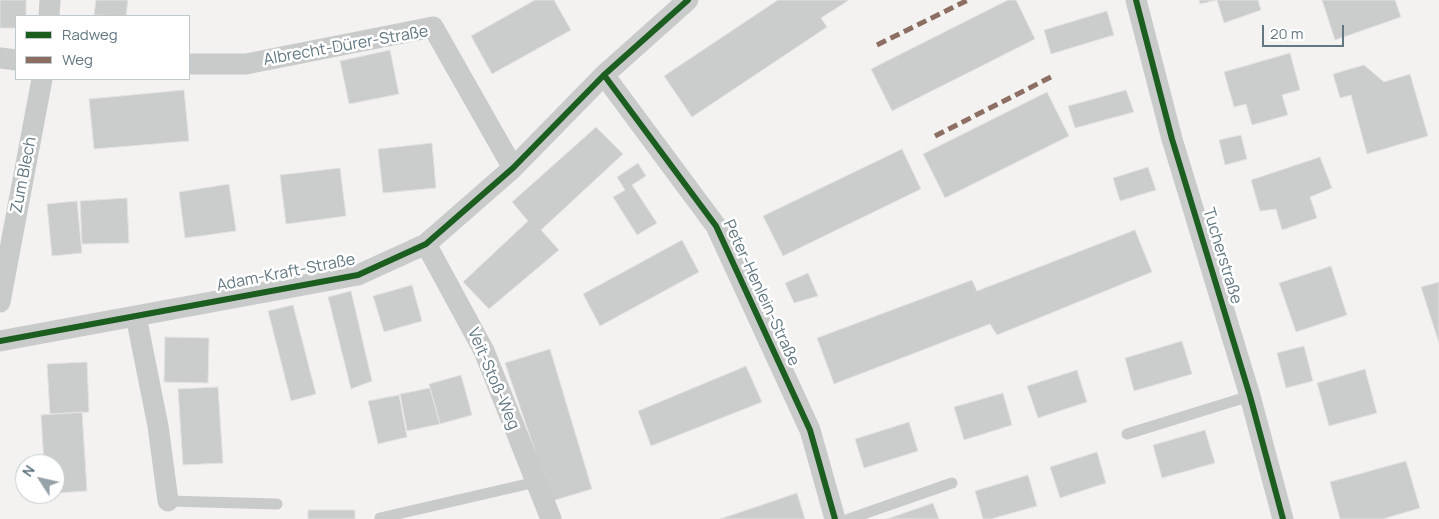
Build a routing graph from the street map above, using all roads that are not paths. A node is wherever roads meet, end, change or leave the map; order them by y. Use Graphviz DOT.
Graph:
graph roads {
  1 [pos="50,0"];
  2 [pos="688,0"];
  3 [pos="1136,0"];
  4 [pos="49,15"];
  5 [pos="0,58"];
  6 [pos="15,60"];
  7 [pos="190,64"];
  8 [pos="604,75"];
  9 [pos="42,80"];
  10 [pos="513,168"];
  11 [pos="426,244"];
  12 [pos="0,302"];
  13 [pos="136,316"];
  14 [pos="0,341"];
  15 [pos="1250,396"];
  16 [pos="1127,434"];
  17 [pos="536,482"];
  18 [pos="952,482"];
  19 [pos="168,500"];
  20 [pos="277,504"];
  21 [pos="380,518"];
  22 [pos="551,519"];
  23 [pos="835,519"];
  24 [pos="849,519"];
  25 [pos="1283,519"];
  1 -- 4 [label="street"];
  2 -- 8 [label="street, Adam-Kraft-Straße"];
  3 -- 15 [label="street, Tucherstraße"];
  5 -- 6 [label="street"];
  7 -- 10 [label="street, Albrecht-Dürer-Straße"];
  8 -- 10 [label="street, Adam-Kraft-Straße"];
  8 -- 23 [label="street, Peter-Henlein-Straße"];
  9 -- 12 [label="street, Zum Blech"];
  10 -- 11 [label="street, Adam-Kraft-Straße"];
  11 -- 13 [label="street, Adam-Kraft-Straße"];
  11 -- 17 [label="street, Veit-Stoß-Weg"];
  13 -- 14 [label="street, Adam-Kraft-Straße"];
  13 -- 19 [label="street"];
  15 -- 16 [label="lane"];
  15 -- 25 [label="street, Tucherstraße"];
  17 -- 21 [label="lane"];
  17 -- 22 [label="street, Veit-Stoß-Weg"];
  18 -- 24 [label="lane"];
  19 -- 20 [label="lane"];
}
